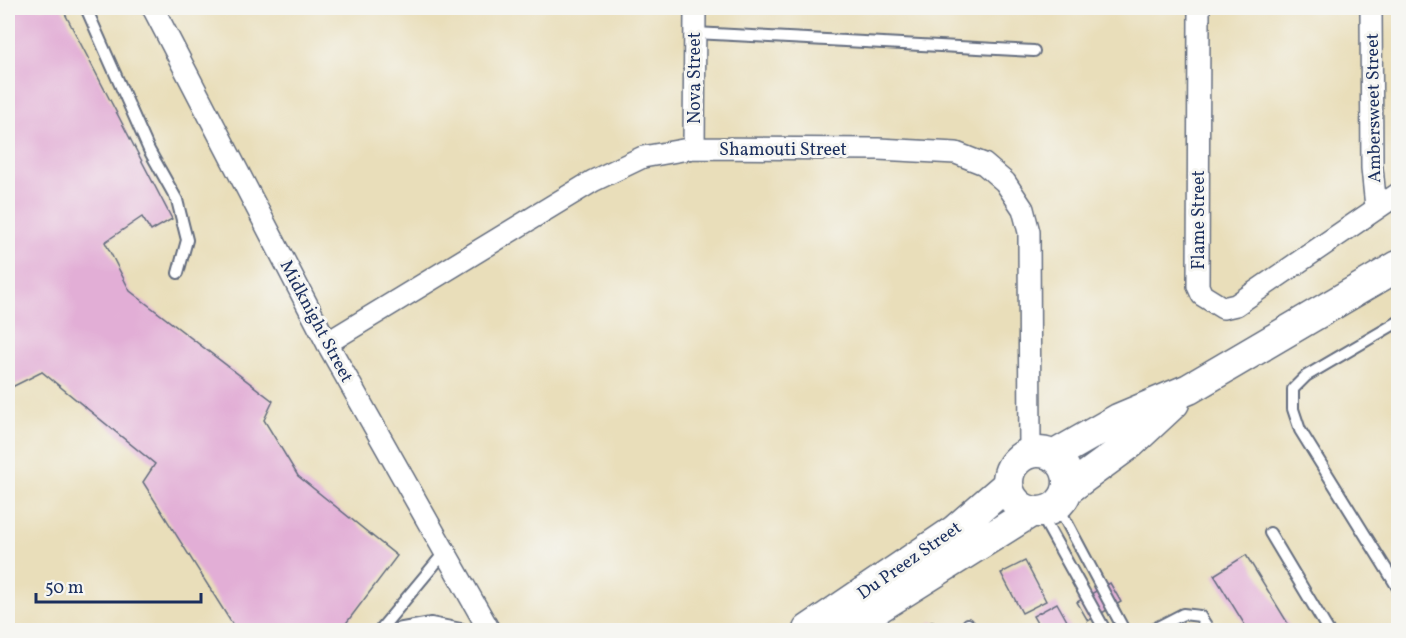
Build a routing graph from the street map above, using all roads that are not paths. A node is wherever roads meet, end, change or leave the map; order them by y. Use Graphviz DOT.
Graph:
graph roads {
  1 [pos="86,8"];
  2 [pos="153,8"];
  3 [pos="695,8"];
  4 [pos="1199,8"];
  5 [pos="1371,8"];
  6 [pos="694,33"];
  7 [pos="1035,51"];
  8 [pos="694,148"];
  9 [pos="1398,194"];
  10 [pos="1376,207"];
  11 [pos="1398,266"];
  12 [pos="178,273"];
  13 [pos="1398,322"];
  14 [pos="327,343"];
  15 [pos="1189,389"];
  16 [pos="1042,454"];
  17 [pos="1007,485"];
  18 [pos="1049,505"];
  19 [pos="1270,533"];
  20 [pos="444,553"];
  21 [pos="1094,576"];
  22 [pos="1080,584"];
  23 [pos="1398,588"];
  24 [pos="380,630"];
  25 [pos="391,630"];
  26 [pos="466,630"];
  27 [pos="489,630"];
  28 [pos="808,630"];
  29 [pos="843,630"];
  30 [pos="1105,630"];
  31 [pos="1124,630"];
  32 [pos="1152,630"];
  33 [pos="1209,630"];
  34 [pos="1328,630"];
  1 -- 12 [label="lane"];
  2 -- 14 [label="street, Midknight Street"];
  3 -- 6 [label="street, Nova Street"];
  4 -- 10 [label="street, Flame Street"];
  5 -- 10 [label="street, Ambersweet Street"];
  6 -- 7 [label="lane"];
  6 -- 8 [label="street, Nova Street"];
  8 -- 14 [label="street, Shamouti Street"];
  8 -- 16 [label="street, Shamouti Street"];
  9 -- 10 [label="street"];
  11 -- 15 [label="street, Du Preez Street"];
  13 -- 23 [label="lane"];
  14 -- 20 [label="street, Midknight Street"];
  15 -- 16 [label="street, Du Preez Street"];
  15 -- 18 [label="street, Du Preez Street"];
  16 -- 17 [label="street"];
  16 -- 18 [label="street"];
  17 -- 18 [label="street"];
  17 -- 28 [label="street, Du Preez Street"];
  18 -- 21 [label="lane"];
  18 -- 22 [label="lane"];
  18 -- 29 [label="street, Du Preez Street"];
  19 -- 34 [label="lane"];
  20 -- 24 [label="lane"];
  20 -- 27 [label="street, Midknight Street"];
  21 -- 22 [label="lane"];
  21 -- 31 [label="lane"];
  22 -- 30 [label="lane"];
  25 -- 26 [label="lane"];
  32 -- 33 [label="lane"];
}
